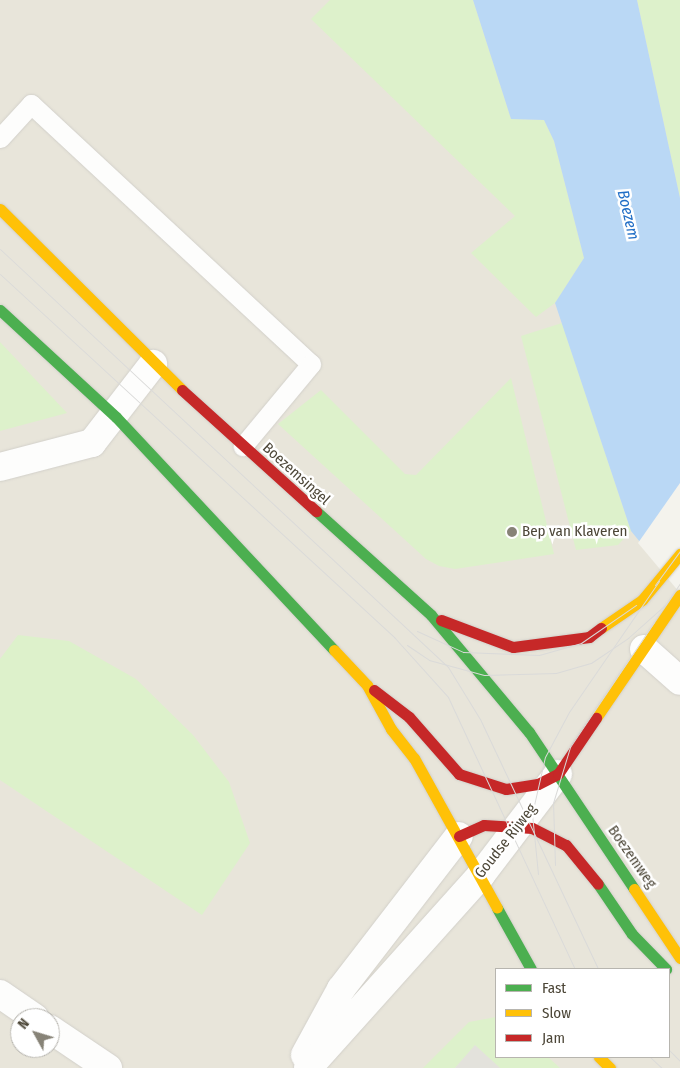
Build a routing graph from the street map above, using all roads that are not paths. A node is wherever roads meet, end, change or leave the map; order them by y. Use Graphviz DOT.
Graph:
graph roads {
  1 [pos="0,138"];
  2 [pos="0,209"];
  3 [pos="0,310"];
  4 [pos="153,364"];
  5 [pos="116,417"];
  6 [pos="243,446"];
  7 [pos="0,467"];
  8 [pos="680,554"];
  9 [pos="679,597"];
  10 [pos="431,614"];
  11 [pos="644,648"];
  12 [pos="680,681"];
  13 [pos="367,685"];
  14 [pos="558,774"];
  15 [pos="520,826"];
  16 [pos="459,836"];
  17 [pos="481,875"];
  18 [pos="680,958"];
  19 [pos="530,968"];
  20 [pos="665,968"];
  21 [pos="0,994"];
  22 [pos="20,1008"];
  23 [pos="60,1035"];
  24 [pos="600,1058"];
  25 [pos="108,1068"];
  26 [pos="298,1068"];
  27 [pos="308,1068"];
  28 [pos="610,1068"];
  1 -- 6 [label="lane"];
  2 -- 4 [label="main road, Boezemsingel"];
  3 -- 5 [label="main road"];
  4 -- 5 [label="street"];
  4 -- 6 [label="main road, Boezemsingel"];
  5 -- 7 [label="street"];
  5 -- 13 [label="main road"];
  6 -- 10 [label="main road, Boezemsingel"];
  8 -- 10 [label="main road"];
  9 -- 11 [label="main road, Goudse Rijweg"];
  10 -- 14 [label="main road, Boezemsingel"];
  11 -- 12 [label="street"];
  11 -- 14 [label="main road, Goudse Rijweg"];
  13 -- 14 [label="main road"];
  13 -- 16 [label="main road"];
  14 -- 15 [label="street, Goudse Rijweg"];
  14 -- 18 [label="main road, Boezemweg"];
  15 -- 16 [label="main road"];
  15 -- 17 [label="street, Goudse Rijweg"];
  15 -- 20 [label="main road"];
  16 -- 17 [label="main road"];
  16 -- 26 [label="street"];
  17 -- 19 [label="main road"];
  17 -- 27 [label="street, Goudse Rijweg"];
  21 -- 22 [label="street"];
  23 -- 25 [label="street"];
  24 -- 28 [label="main road"];
}
